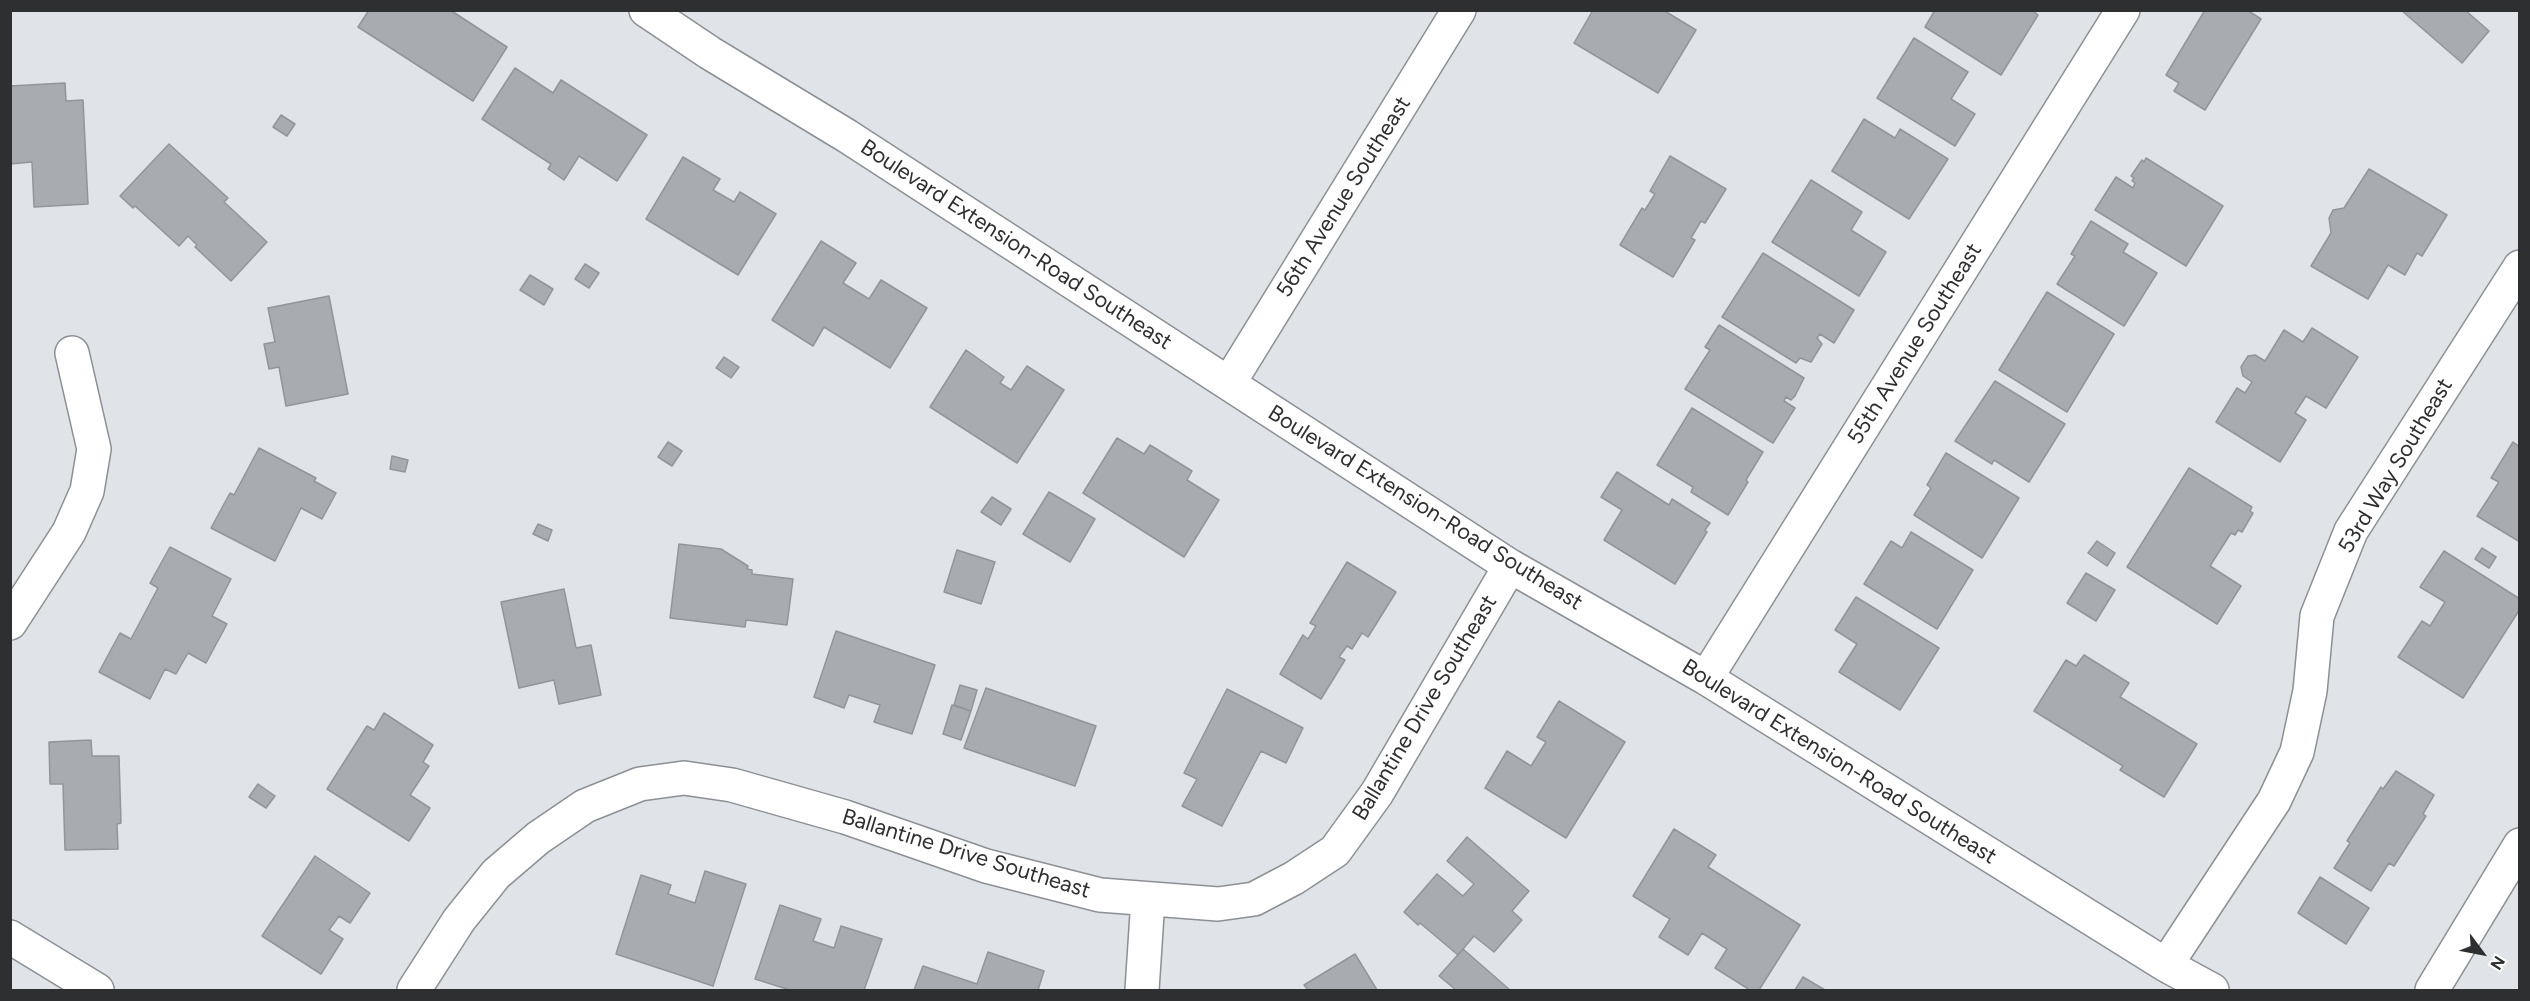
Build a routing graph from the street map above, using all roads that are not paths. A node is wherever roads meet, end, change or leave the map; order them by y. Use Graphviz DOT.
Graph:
graph roads {
  1 [pos="646,10"];
  2 [pos="1459,10"];
  3 [pos="2123,10"];
  4 [pos="2520,267"];
  5 [pos="72,353"];
  6 [pos="1229,383"];
  7 [pos="1510,566"];
  8 [pos="10,623"];
  9 [pos="1706,678"];
  10 [pos="2520,845"];
  11 [pos="1148,899"];
  12 [pos="10,937"];
  13 [pos="2166,965"];
  14 [pos="97,990"];
  15 [pos="414,990"];
  16 [pos="1142,990"];
  17 [pos="2212,990"];
  18 [pos="2432,990"];
  1 -- 6 [label="street, Boulevard Extension-Road Southeast"];
  2 -- 6 [label="street, 56th Avenue Southeast"];
  3 -- 9 [label="street, 55th Avenue Southeast"];
  4 -- 13 [label="street, 53rd Way Southeast"];
  5 -- 8 [label="street"];
  6 -- 7 [label="street, Boulevard Extension-Road Southeast"];
  7 -- 9 [label="street, Boulevard Extension-Road Southeast"];
  7 -- 11 [label="street, Ballantine Drive Southeast"];
  9 -- 13 [label="street, Boulevard Extension-Road Southeast"];
  10 -- 18 [label="street"];
  11 -- 15 [label="street, Ballantine Drive Southeast"];
  11 -- 16 [label="street"];
  12 -- 14 [label="street"];
  13 -- 17 [label="street, Boulevard Extension-Road Southeast"];
}
